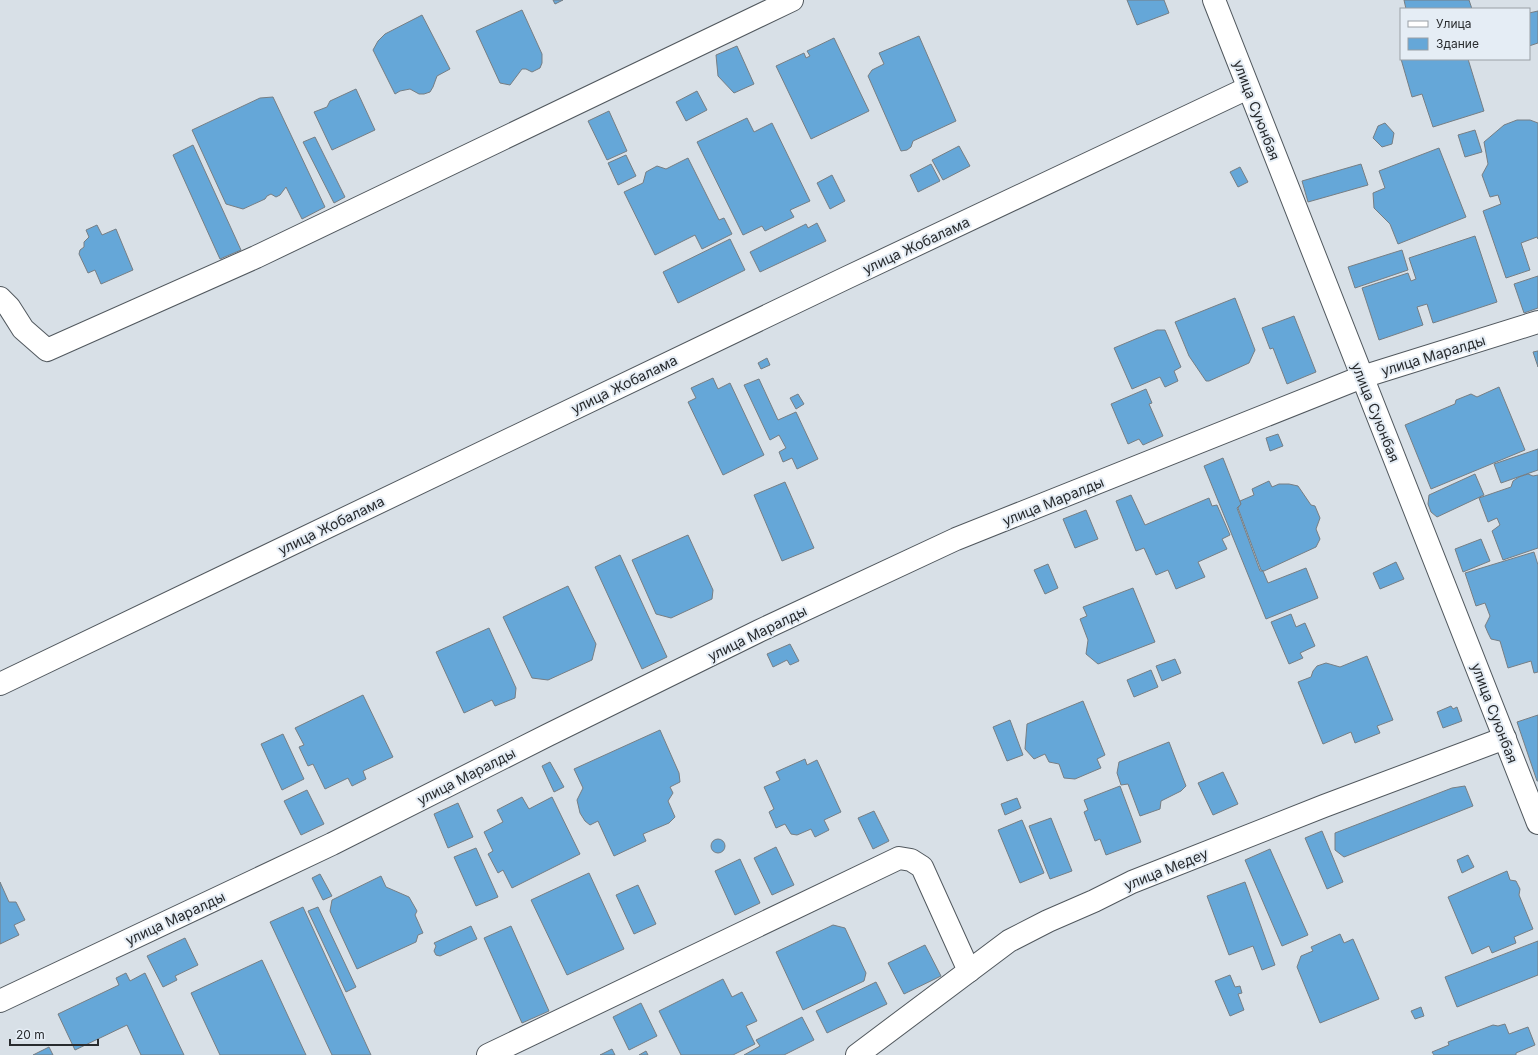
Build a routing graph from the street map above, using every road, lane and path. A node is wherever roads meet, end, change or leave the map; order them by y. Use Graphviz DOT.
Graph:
graph roads {
  1 [pos="792,0"];
  2 [pos="1214,0"];
  3 [pos="1248,88"];
  4 [pos="0,298"];
  5 [pos="1538,322"];
  6 [pos="1362,377"];
  7 [pos="0,684"];
  8 [pos="1505,738"];
  9 [pos="1536,810"];
  10 [pos="969,971"];
  11 [pos="0,1001"];
  12 [pos="488,1055"];
  13 [pos="858,1055"];
  1 -- 4 [label="street"];
  2 -- 3 [label="street, улица Суюнбая"];
  3 -- 6 [label="street, улица Суюнбая"];
  3 -- 7 [label="street, улица Жобалама"];
  5 -- 6 [label="street, улица Маралды"];
  6 -- 8 [label="street, улица Суюнбая"];
  6 -- 11 [label="street, улица Маралды"];
  8 -- 9 [label="street, улица Суюнбая"];
  8 -- 10 [label="street, улица Медеу"];
  10 -- 12 [label="street"];
  10 -- 13 [label="street, улица Медеу"];
}
